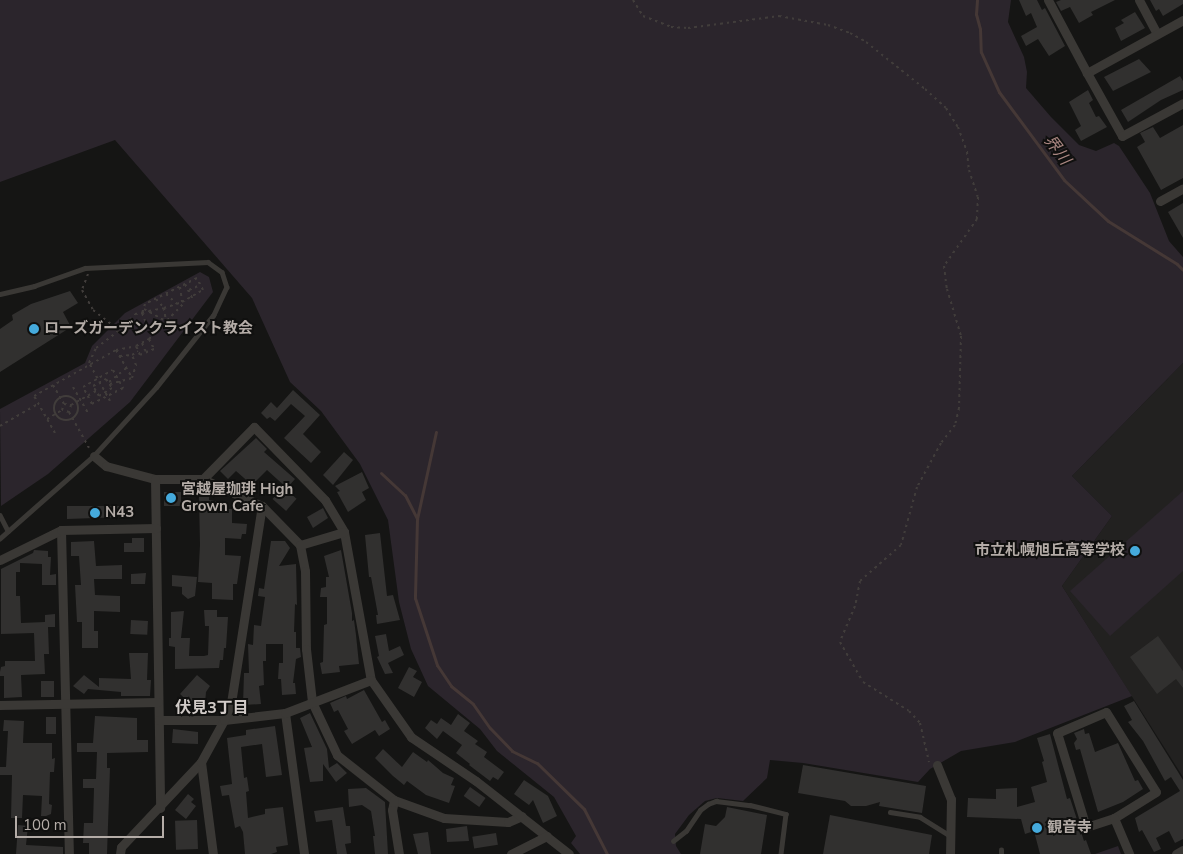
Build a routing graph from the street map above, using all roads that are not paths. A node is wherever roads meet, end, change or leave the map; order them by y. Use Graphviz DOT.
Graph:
graph roads {
  1 [pos="1048,0"];
  2 [pos="1139,0"];
  3 [pos="1183,20"];
  4 [pos="1157,34"];
  5 [pos="1087,73"];
  6 [pos="1183,103"];
  7 [pos="1183,188"];
  8 [pos="1160,201"];
  9 [pos="0,294"];
  10 [pos="94,456"];
  11 [pos="156,478"];
  12 [pos="203,479"];
  13 [pos="262,506"];
  14 [pos="0,515"];
  15 [pos="156,528"];
  16 [pos="61,530"];
  17 [pos="8,531"];
  18 [pos="344,532"];
  19 [pos="0,539"];
  20 [pos="300,546"];
  21 [pos="0,560"];
  22 [pos="371,680"];
  23 [pos="158,702"];
  24 [pos="312,702"];
  25 [pos="66,704"];
  26 [pos="0,705"];
  27 [pos="285,713"];
  28 [pos="158,720"];
  29 [pos="224,720"];
  30 [pos="201,762"];
  31 [pos="937,766"];
  32 [pos="394,800"];
  33 [pos="160,808"];
  34 [pos="890,812"];
  35 [pos="522,816"];
  36 [pos="1114,818"];
  37 [pos="548,836"];
  38 [pos="950,836"];
  39 [pos="672,841"];
  40 [pos="1183,850"];
  41 [pos="69,854"];
  42 [pos="120,854"];
  43 [pos="213,854"];
  44 [pos="304,854"];
  45 [pos="399,854"];
  46 [pos="510,854"];
  47 [pos="569,854"];
  48 [pos="781,854"];
  49 [pos="950,854"];
  50 [pos="1129,854"];
  51 [pos="1176,854"];
  1 -- 5 [label="street"];
  2 -- 4 [label="street"];
  3 -- 4 [label="street"];
  4 -- 5 [label="street"];
  5 -- 6 [label="street"];
  7 -- 8 [label="street"];
  9 -- 10 [label="lane"];
  10 -- 11 [label="street"];
  10 -- 17 [label="lane"];
  11 -- 12 [label="street"];
  11 -- 15 [label="street"];
  12 -- 13 [label="street"];
  12 -- 18 [label="street"];
  13 -- 20 [label="street"];
  13 -- 29 [label="street"];
  14 -- 17 [label="lane"];
  15 -- 16 [label="street"];
  15 -- 23 [label="street"];
  16 -- 21 [label="street"];
  16 -- 25 [label="street"];
  17 -- 19 [label="lane"];
  18 -- 20 [label="street"];
  18 -- 22 [label="street"];
  20 -- 24 [label="street"];
  22 -- 24 [label="street"];
  22 -- 35 [label="street"];
  23 -- 25 [label="street"];
  23 -- 28 [label="street"];
  24 -- 27 [label="street"];
  24 -- 32 [label="street"];
  25 -- 26 [label="street"];
  25 -- 41 [label="street"];
  27 -- 29 [label="street"];
  27 -- 44 [label="street"];
  28 -- 29 [label="street"];
  28 -- 33 [label="street"];
  29 -- 30 [label="street"];
  30 -- 33 [label="street"];
  30 -- 43 [label="street"];
  31 -- 38 [label="street"];
  32 -- 35 [label="street"];
  32 -- 45 [label="street"];
  33 -- 42 [label="street"];
  34 -- 38 [label="lane"];
  35 -- 37 [label="street"];
  36 -- 36 [label="street"];
  36 -- 50 [label="street"];
  37 -- 46 [label="street"];
  37 -- 47 [label="street"];
  38 -- 49 [label="street"];
  39 -- 48 [label="lane"];
  40 -- 51 [label="street"];
}
